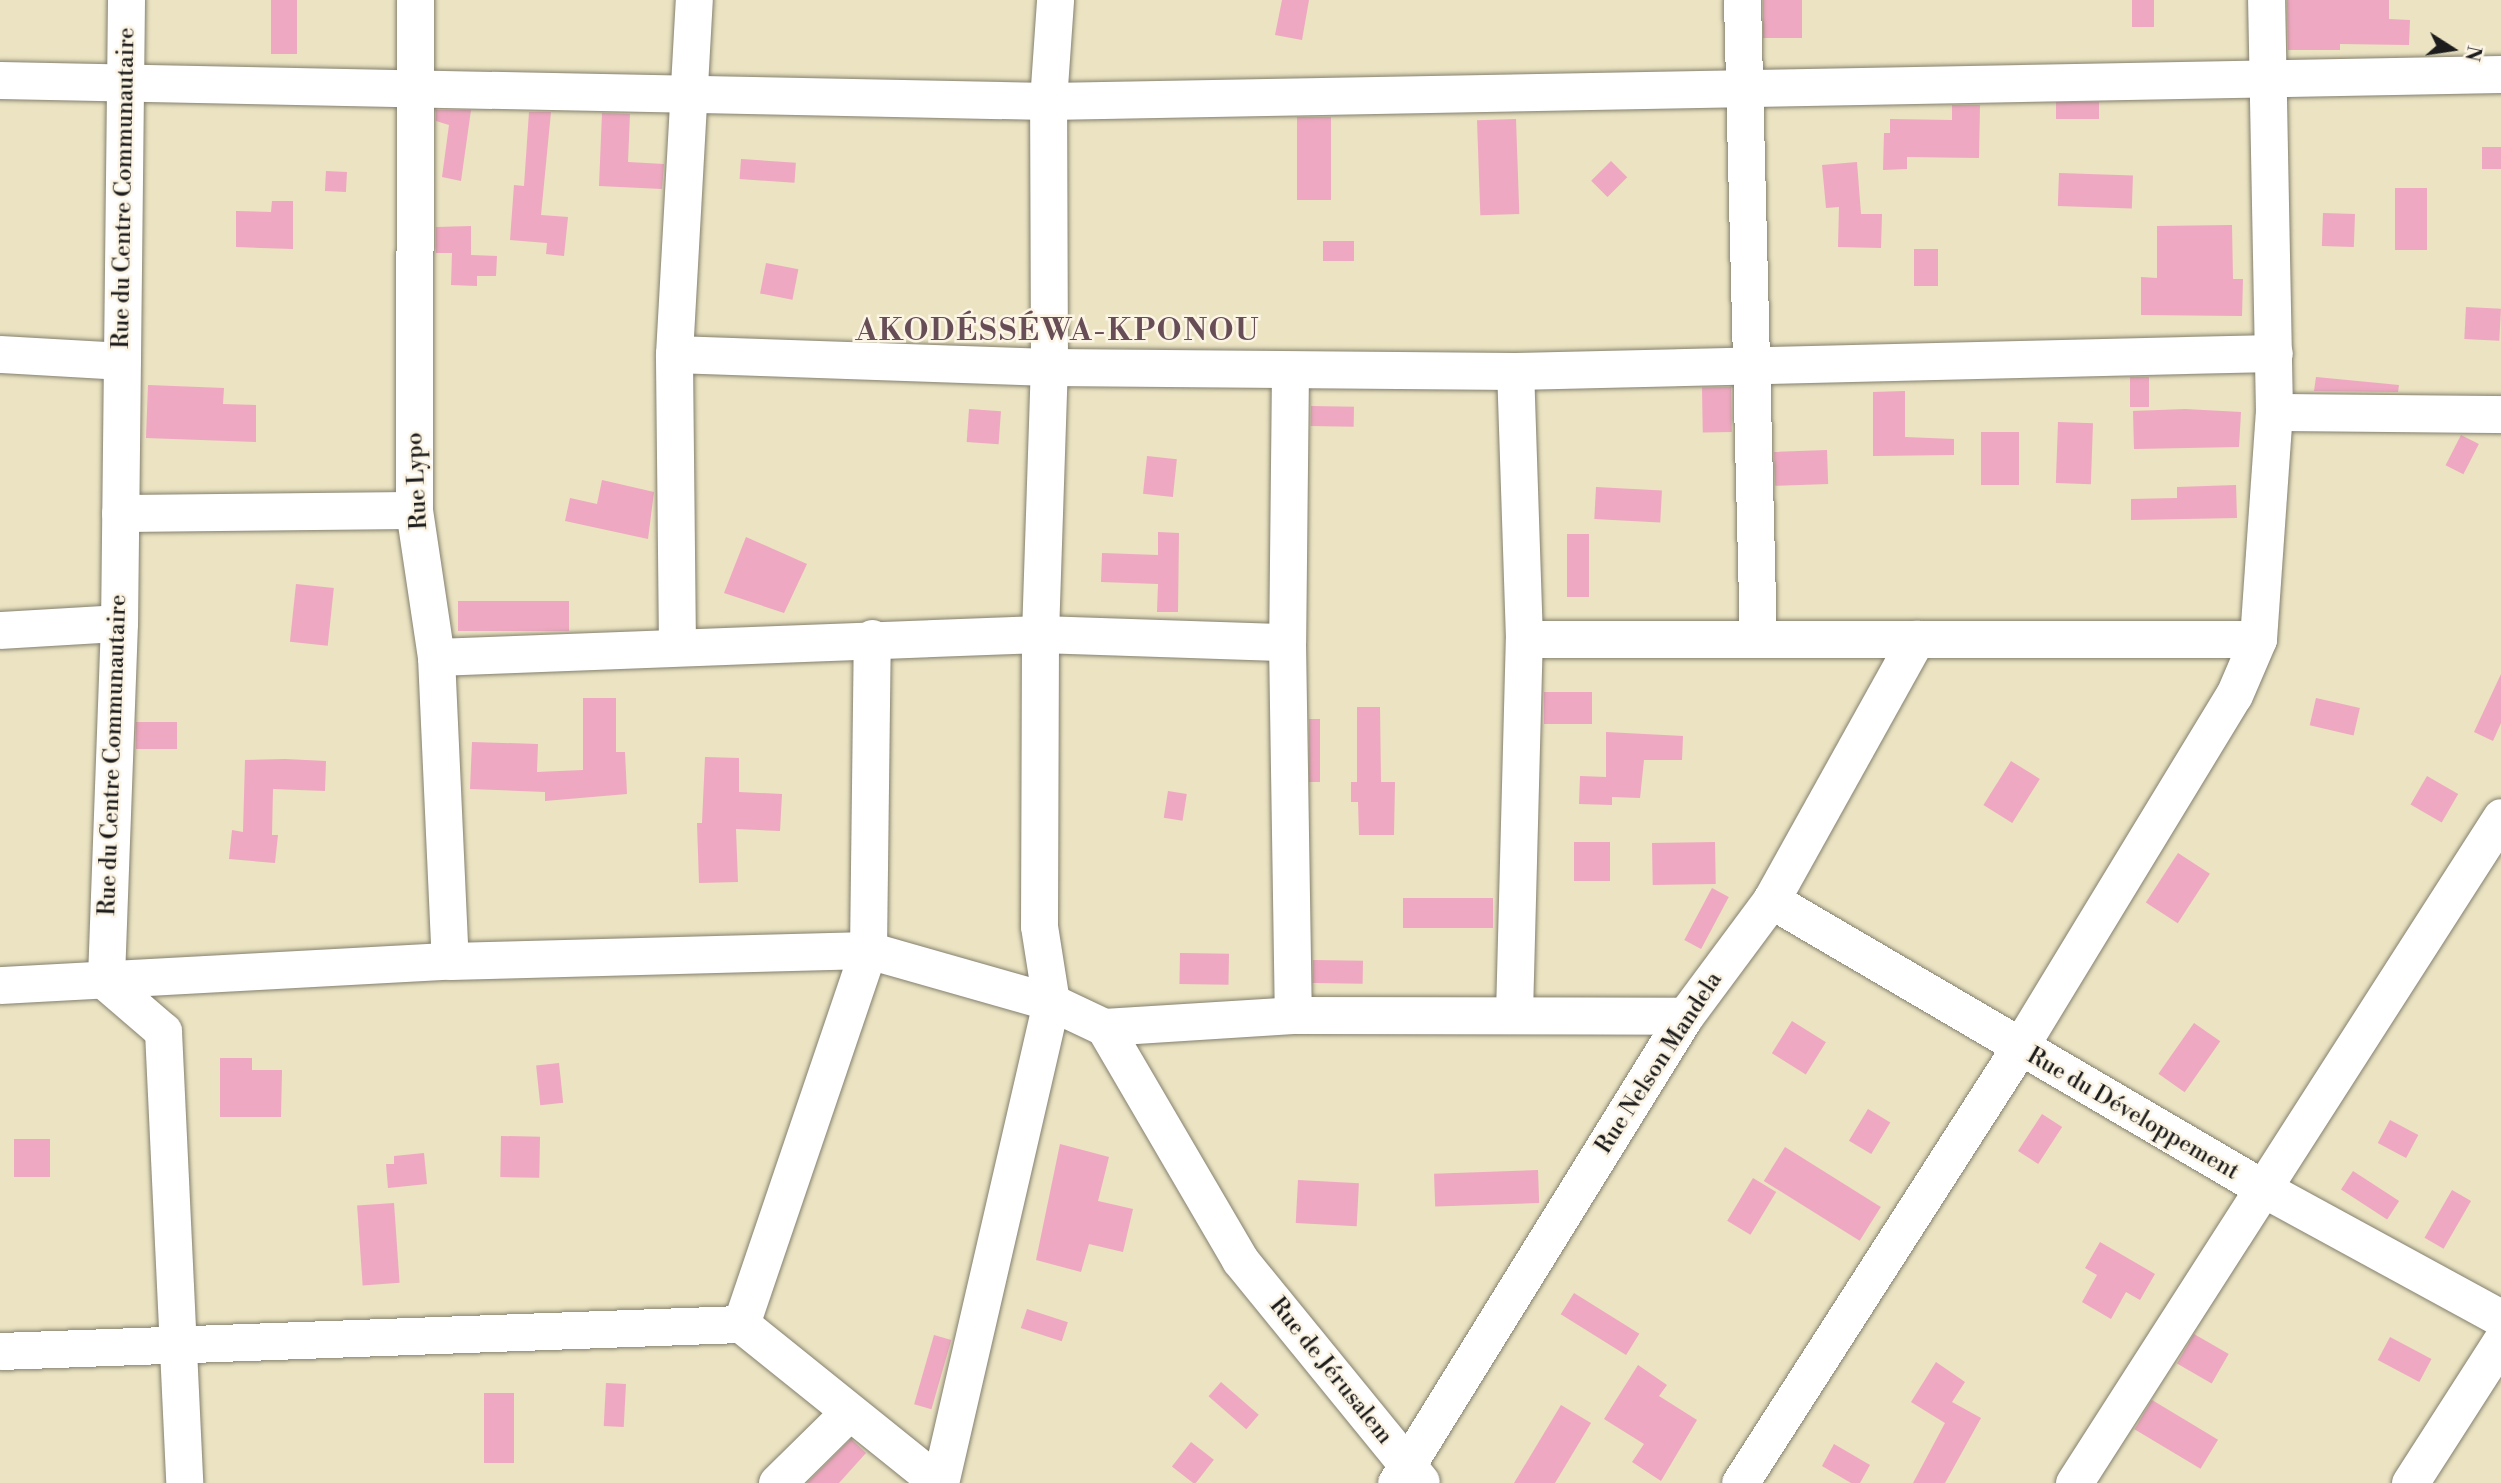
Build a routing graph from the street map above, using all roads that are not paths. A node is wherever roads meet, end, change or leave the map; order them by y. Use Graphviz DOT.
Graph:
graph roads {
  1 [pos="126,0"];
  2 [pos="415,0"];
  3 [pos="694,0"];
  4 [pos="1055,0"];
  5 [pos="1742,0"];
  6 [pos="2266,0"];
  7 [pos="2501,74"];
  8 [pos="2266,77"];
  9 [pos="0,80"];
  10 [pos="125,81"];
  11 [pos="1741,85"];
  12 [pos="413,87"];
  13 [pos="690,93"];
  14 [pos="1048,101"];
  15 [pos="0,354"];
  16 [pos="674,354"];
  17 [pos="2274,354"];
  18 [pos="122,361"];
  19 [pos="1750,363"];
  20 [pos="1049,367"];
  21 [pos="1290,370"];
  22 [pos="1515,371"];
  23 [pos="2274,412"];
  24 [pos="2501,414"];
  25 [pos="414,510"];
  26 [pos="120,513"];
  27 [pos="119,623"];
  28 [pos="0,630"];
  29 [pos="1040,634"];
  30 [pos="872,638"];
  31 [pos="1524,639"];
  32 [pos="1758,639"];
  33 [pos="1916,639"];
  34 [pos="2258,639"];
  35 [pos="1287,642"];
  36 [pos="677,647"];
  37 [pos="436,657"];
  38 [pos="2501,817"];
  39 [pos="1771,900"];
  40 [pos="869,950"];
  41 [pos="450,961"];
  42 [pos="106,982"];
  43 [pos="0,985"];
  44 [pos="1051,1002"];
  45 [pos="1514,1014"];
  46 [pos="1293,1015"];
  47 [pos="1685,1016"];
  48 [pos="1104,1027"];
  49 [pos="2019,1048"];
  50 [pos="2266,1190"];
  51 [pos="2501,1318"];
  52 [pos="741,1324"];
  53 [pos="2501,1340"];
  54 [pos="180,1344"];
  55 [pos="0,1351"];
  56 [pos="849,1412"];
  57 [pos="1408,1477"];
  58 [pos="184,1483"];
  59 [pos="777,1483"];
  60 [pos="939,1483"];
  61 [pos="1740,1483"];
  62 [pos="2074,1483"];
  63 [pos="2410,1483"];
  1 -- 10 [label="street, Rue du Centre Communautaire"];
  2 -- 12 [label="street, Rue Lypo"];
  3 -- 13 [label="street"];
  4 -- 14 [label="street"];
  5 -- 11 [label="street"];
  6 -- 8 [label="street"];
  7 -- 8 [label="street"];
  8 -- 11 [label="street"];
  8 -- 17 [label="street"];
  9 -- 10 [label="street"];
  10 -- 12 [label="street"];
  10 -- 18 [label="street, Rue du Centre Communautaire"];
  11 -- 14 [label="street"];
  11 -- 19 [label="street"];
  12 -- 13 [label="street"];
  12 -- 25 [label="street, Rue Lypo"];
  13 -- 14 [label="street"];
  13 -- 16 [label="street"];
  14 -- 20 [label="street"];
  15 -- 18 [label="street"];
  16 -- 20 [label="street"];
  16 -- 36 [label="street"];
  17 -- 19 [label="street"];
  17 -- 23 [label="street"];
  18 -- 26 [label="street, Rue du Centre Communautaire"];
  19 -- 22 [label="street"];
  19 -- 32 [label="street"];
  20 -- 21 [label="street"];
  20 -- 29 [label="street"];
  21 -- 22 [label="street"];
  21 -- 35 [label="street"];
  22 -- 31 [label="street"];
  23 -- 24 [label="street"];
  23 -- 34 [label="street"];
  25 -- 26 [label="street"];
  25 -- 37 [label="street, Rue Lypo"];
  26 -- 27 [label="street, Rue du Centre Communautaire"];
  27 -- 28 [label="street"];
  27 -- 42 [label="street, Rue du Centre Communautaire"];
  29 -- 30 [label="street"];
  29 -- 35 [label="street"];
  29 -- 44 [label="street"];
  30 -- 36 [label="street"];
  30 -- 40 [label="street"];
  31 -- 32 [label="street"];
  31 -- 45 [label="street"];
  32 -- 33 [label="street"];
  33 -- 34 [label="street"];
  33 -- 39 [label="street, Rue Nelson Mandela"];
  34 -- 49 [label="street"];
  35 -- 46 [label="street"];
  36 -- 37 [label="street"];
  37 -- 41 [label="street, Rue Lypo"];
  38 -- 50 [label="street"];
  39 -- 47 [label="street, Rue Nelson Mandela"];
  39 -- 49 [label="street, Rue du Développement"];
  40 -- 41 [label="street"];
  40 -- 44 [label="street"];
  40 -- 52 [label="street"];
  41 -- 42 [label="street"];
  42 -- 43 [label="street"];
  42 -- 54 [label="street"];
  44 -- 48 [label="street"];
  44 -- 60 [label="street"];
  45 -- 46 [label="street"];
  45 -- 47 [label="street"];
  46 -- 48 [label="street"];
  47 -- 57 [label="street, Rue Nelson Mandela"];
  48 -- 57 [label="street, Rue de Jérusalem"];
  49 -- 50 [label="street, Rue du Développement"];
  49 -- 61 [label="street"];
  50 -- 51 [label="street, Rue du Développement"];
  50 -- 62 [label="street"];
  52 -- 54 [label="street"];
  52 -- 56 [label="street"];
  53 -- 63 [label="street"];
  54 -- 55 [label="street"];
  54 -- 58 [label="street"];
  56 -- 59 [label="street"];
  56 -- 60 [label="street"];
}
